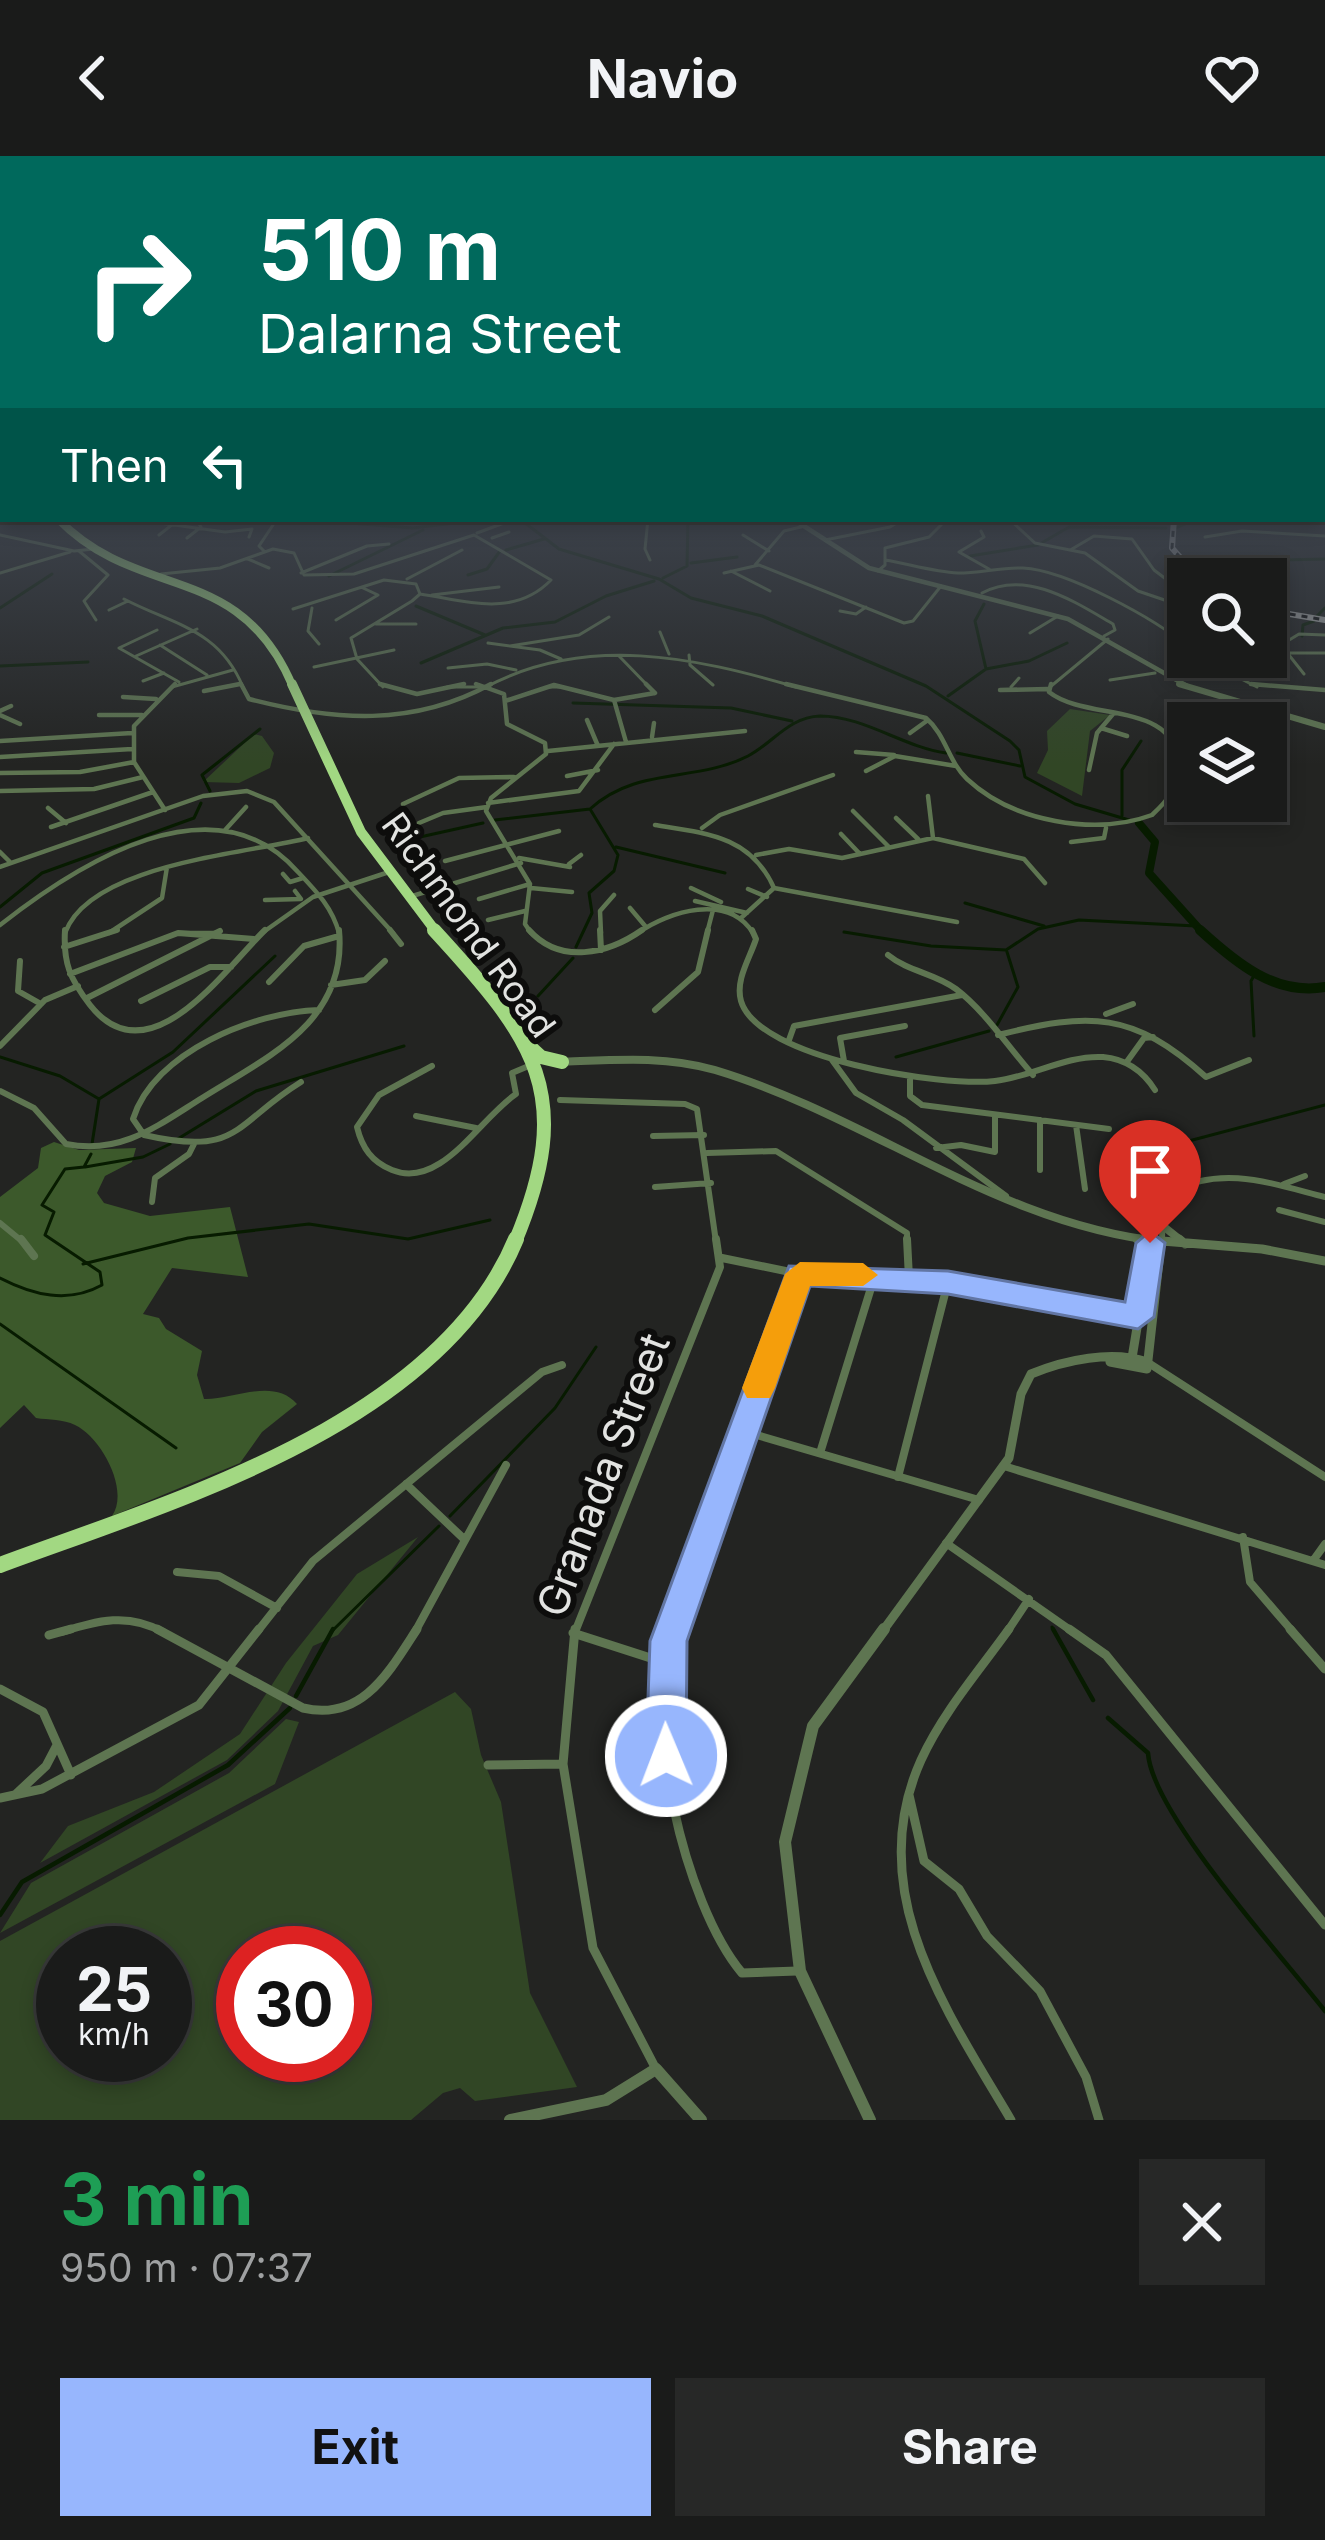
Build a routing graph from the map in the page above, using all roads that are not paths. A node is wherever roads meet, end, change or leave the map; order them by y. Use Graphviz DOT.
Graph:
graph roads {
  1 [pos="102,582"];
  2 [pos="180,582"];
  3 [pos="371,582"];
  4 [pos="409,582"];
  5 [pos="548,582"];
  6 [pos="748,582"];
  7 [pos="799,582"];
  8 [pos="921,582"];
  9 [pos="1075,582"];
  10 [pos="1126,582"];
  11 [pos="359,586"];
  12 [pos="941,586"];
  13 [pos="499,587"];
  14 [pos="770,592"];
  15 [pos="982,593"];
  16 [pos="420,594"];
  17 [pos="431,596"];
  18 [pos="1167,602"];
  19 [pos="866,607"];
  20 [pos="312,608"];
  21 [pos="293,609"];
  22 [pos="109,610"];
  23 [pos="840,610"];
  24 [pos="1058,616"];
  25 [pos="609,617"];
  26 [pos="96,620"];
  27 [pos="336,620"];
  28 [pos="372,623"];
  29 [pos="416,624"];
  30 [pos="1167,628"];
  31 [pos="197,629"];
  32 [pos="157,630"];
  33 [pos="661,632"];
  34 [pos="1030,633"];
  35 [pos="1325,635"];
  36 [pos="1106,638"];
  37 [pos="1287,641"];
  38 [pos="488,643"];
  39 [pos="319,644"];
  40 [pos="160,645"];
  41 [pos="510,646"];
  42 [pos="394,650"];
  43 [pos="1287,652"];
  44 [pos="669,653"];
  45 [pos="1325,653"];
  46 [pos="1287,654"];
  47 [pos="354,655"];
  48 [pos="689,655"];
  49 [pos="136,656"];
  50 [pos="619,656"];
  51 [pos="564,662"];
  52 [pos="314,667"];
  53 [pos="448,668"];
  54 [pos="234,670"];
  55 [pos="519,672"];
  56 [pos="164,673"];
  57 [pos="1155,673"];
  58 [pos="1304,674"];
  59 [pos="207,675"];
  60 [pos="1019,678"];
  61 [pos="1239,678"];
  62 [pos="1110,680"];
  63 [pos="143,681"];
  64 [pos="179,682"];
  65 [pos="240,684"];
  66 [pos="490,685"];
  67 [pos="713,685"];
  68 [pos="1011,687"];
  69 [pos="1048,688"];
  70 [pos="1000,690"];
  71 [pos="1325,690"];
  72 [pos="204,691"];
  73 [pos="123,697"];
  74 [pos="156,700"];
  75 [pos="614,700"];
  76 [pos="505,701"];
  77 [pos="11,706"];
  78 [pos="303,710"];
  79 [pos="0,713"];
  80 [pos="1113,714"];
  81 [pos="99,715"];
  82 [pos="142,716"];
  83 [pos="587,720"];
  84 [pos="928,720"];
  85 [pos="655,723"];
  86 [pos="20,724"];
  87 [pos="1325,727"];
  88 [pos="1101,728"];
  89 [pos="745,730"];
  90 [pos="132,733"];
  91 [pos="910,733"];
  92 [pos="1167,733"];
  93 [pos="1127,736"];
  94 [pos="652,737"];
  95 [pos="0,741"];
  96 [pos="626,742"];
  97 [pos="614,744"];
  98 [pos="598,746"];
  99 [pos="132,749"];
  100 [pos="548,751"];
  101 [pos="856,752"];
  102 [pos="899,757"];
  103 [pos="0,758"];
  104 [pos="134,762"];
  105 [pos="956,766"];
  106 [pos="598,770"];
  107 [pos="1089,770"];
  108 [pos="866,771"];
  109 [pos="0,773"];
  110 [pos="833,775"];
  111 [pos="567,776"];
  112 [pos="143,777"];
  113 [pos="518,777"];
  114 [pos="0,791"];
  115 [pos="153,792"];
  116 [pos="928,796"];
  117 [pos="1167,800"];
  118 [pos="403,804"];
  119 [pos="488,805"];
  120 [pos="246,807"];
  121 [pos="48,808"];
  122 [pos="165,810"];
  123 [pos="853,811"];
  124 [pos="896,818"];
  125 [pos="66,823"];
  126 [pos="419,823"];
  127 [pos="655,825"];
  128 [pos="51,827"];
  129 [pos="702,828"];
  130 [pos="1106,828"];
  131 [pos="226,829"];
  132 [pos="559,831"];
  133 [pos="842,834"];
  134 [pos="308,838"];
  135 [pos="933,838"];
  136 [pos="918,839"];
  137 [pos="508,841"];
  138 [pos="1071,842"];
  139 [pos="889,847"];
  140 [pos="278,848"];
  141 [pos="0,853"];
  142 [pos="756,854"];
  143 [pos="860,854"];
  144 [pos="580,855"];
  145 [pos="568,856"];
  146 [pos="445,861"];
  147 [pos="520,861"];
  148 [pos="10,862"];
  149 [pos="167,866"];
  150 [pos="566,866"];
  151 [pos="0,867"];
  152 [pos="386,873"];
  153 [pos="283,874"];
  154 [pos="303,878"];
  155 [pos="1045,883"];
  156 [pos="350,884"];
  157 [pos="763,885"];
  158 [pos="531,886"];
  159 [pos="691,887"];
  160 [pos="774,887"];
  161 [pos="748,889"];
  162 [pos="295,891"];
  163 [pos="572,892"];
  164 [pos="726,894"];
  165 [pos="614,895"];
  166 [pos="320,896"];
  167 [pos="767,897"];
  168 [pos="406,898"];
  169 [pos="479,899"];
  170 [pos="265,900"];
  171 [pos="695,902"];
  172 [pos="722,903"];
  173 [pos="630,908"];
  174 [pos="713,910"];
  175 [pos="526,911"];
  176 [pos="744,915"];
  177 [pos="488,920"];
  178 [pos="957,922"];
  179 [pos="0,925"];
  180 [pos="646,927"];
  181 [pos="220,931"];
  182 [pos="340,936"];
  183 [pos="256,940"];
  184 [pos="401,944"];
  185 [pos="62,947"];
  186 [pos="601,950"];
  187 [pos="888,955"];
  188 [pos="20,961"];
  189 [pos="385,962"];
  190 [pos="231,967"];
  191 [pos="70,974"];
  192 [pos="268,982"];
  193 [pos="331,985"];
  194 [pos="78,986"];
  195 [pos="962,995"];
  196 [pos="87,998"];
  197 [pos="141,1001"];
  198 [pos="40,1004"];
  199 [pos="1133,1004"];
  200 [pos="319,1010"];
  201 [pos="655,1010"];
  202 [pos="1102,1015"];
  203 [pos="905,1026"];
  204 [pos="998,1035"];
  205 [pos="521,1038"];
  206 [pos="1156,1038"];
  207 [pos="790,1040"];
  208 [pos="0,1046"];
  209 [pos="832,1060"];
  210 [pos="1249,1060"];
  211 [pos="562,1062"];
  212 [pos="1126,1063"];
  213 [pos="846,1064"];
  214 [pos="432,1066"];
  215 [pos="537,1072"];
  216 [pos="1033,1075"];
  217 [pos="910,1079"];
  218 [pos="301,1082"];
  219 [pos="1155,1090"];
  220 [pos="0,1091"];
  221 [pos="560,1100"];
  222 [pos="416,1115"];
  223 [pos="994,1115"];
  224 [pos="1040,1120"];
  225 [pos="1076,1125"];
  226 [pos="476,1128"];
  227 [pos="1109,1129"];
  228 [pos="144,1135"];
  229 [pos="704,1135"];
  230 [pos="653,1136"];
  231 [pos="195,1142"];
  232 [pos="935,1148"];
  233 [pos="706,1153"];
  234 [pos="1040,1171"];
  235 [pos="1305,1176"];
  236 [pos="711,1184"];
  237 [pos="1281,1185"];
  238 [pos="655,1187"];
  239 [pos="1085,1189"];
  240 [pos="1325,1196"];
  241 [pos="152,1202"];
  242 [pos="1012,1202"];
  243 [pos="1163,1202"];
  244 [pos="1279,1210"];
  245 [pos="0,1222"];
  246 [pos="1325,1222"];
  247 [pos="1163,1226"];
  248 [pos="1130,1239"];
  249 [pos="1156,1243"];
  250 [pos="1186,1244"];
  251 [pos="34,1256"];
  252 [pos="722,1258"];
  253 [pos="1148,1261"];
  254 [pos="1325,1261"];
  255 [pos="800,1274"];
  256 [pos="875,1275"];
  257 [pos="909,1278"];
  258 [pos="948,1282"];
  259 [pos="1138,1317"];
  260 [pos="1152,1319"];
  261 [pos="1131,1361"];
  262 [pos="562,1365"];
  263 [pos="1147,1366"];
  264 [pos="743,1431"];
  265 [pos="820,1453"];
  266 [pos="506,1466"];
  267 [pos="1004,1466"];
  268 [pos="898,1477"];
  269 [pos="1325,1477"];
  270 [pos="406,1484"];
  271 [pos="979,1500"];
  272 [pos="1243,1537"];
  273 [pos="464,1539"];
  274 [pos="946,1543"];
  275 [pos="1325,1544"];
  276 [pos="1315,1558"];
  277 [pos="0,1565"];
  278 [pos="1325,1565"];
  279 [pos="177,1572"];
  280 [pos="1029,1599"];
  281 [pos="277,1608"];
  282 [pos="573,1633"];
  283 [pos="50,1635"];
  284 [pos="666,1663"];
  285 [pos="232,1668"];
  286 [pos="1325,1669"];
  287 [pos="0,1689"];
  288 [pos="58,1742"];
  289 [pos="563,1764"];
  290 [pos="488,1766"];
  291 [pos="71,1775"];
  292 [pos="908,1791"];
  293 [pos="13,1797"];
  294 [pos="0,1798"];
  295 [pos="1325,1924"];
  296 [pos="800,1971"];
  297 [pos="656,2069"];
  298 [pos="510,2120"];
  299 [pos="700,2120"];
  300 [pos="870,2120"];
  301 [pos="1011,2120"];
  302 [pos="1099,2120"];
  1 -- 26 [label="street"];
  2 -- 78 [label="highway, Richmond Road"];
  3 -- 11 [label="street"];
  4 -- 16 [label="street"];
  5 -- 17 [label="street"];
  6 -- 14 [label="street"];
  7 -- 19 [label="street"];
  8 -- 12 [label="street"];
  9 -- 30 [label="street"];
  10 -- 18 [label="street"];
  11 -- 20 [label="street"];
  11 -- 27 [label="street"];
  12 -- 15 [label="street"];
  12 -- 19 [label="street"];
  13 -- 17 [label="street"];
  15 -- 24 [label="street"];
  15 -- 36 [label="street"];
  16 -- 17 [label="street"];
  16 -- 28 [label="street"];
  19 -- 23 [label="street"];
  20 -- 21 [label="street"];
  20 -- 39 [label="street"];
  22 -- 31 [label="street"];
  24 -- 34 [label="street"];
  24 -- 36 [label="street"];
  25 -- 41 [label="street"];
  28 -- 29 [label="street"];
  28 -- 47 [label="street"];
  31 -- 40 [label="street"];
  31 -- 54 [label="street"];
  32 -- 49 [label="street"];
  33 -- 44 [label="street"];
  35 -- 37 [label="street"];
  36 -- 57 [label="street"];
  36 -- 69 [label="street"];
  38 -- 41 [label="street"];
  40 -- 49 [label="street"];
  40 -- 59 [label="street"];
  41 -- 51 [label="street"];
  42 -- 47 [label="street"];
  43 -- 45 [label="street"];
  44 -- 48 [label="street"];
  44 -- 50 [label="street"];
  46 -- 58 [label="street"];
  47 -- 52 [label="street"];
  47 -- 66 [label="street"];
  48 -- 67 [label="street"];
  48 -- 84 [label="street"];
  49 -- 56 [label="street"];
  50 -- 51 [label="street"];
  50 -- 75 [label="street"];
  51 -- 55 [label="street"];
  53 -- 55 [label="street"];
  54 -- 59 [label="street"];
  54 -- 65 [label="street"];
  55 -- 66 [label="street"];
  56 -- 63 [label="street"];
  56 -- 64 [label="street"];
  57 -- 62 [label="street"];
  57 -- 87 [label="street"];
  59 -- 64 [label="street"];
  60 -- 68 [label="street"];
  61 -- 71 [label="street"];
  64 -- 74 [label="street"];
  65 -- 72 [label="street"];
  65 -- 78 [label="street"];
  66 -- 76 [label="street"];
  66 -- 78 [label="street"];
  68 -- 69 [label="street"];
  68 -- 70 [label="street"];
  69 -- 80 [label="street"];
  73 -- 74 [label="street"];
  74 -- 82 [label="street"];
  75 -- 76 [label="street"];
  75 -- 96 [label="street"];
  76 -- 100 [label="street"];
  77 -- 79 [label="street"];
  78 -- 152 [label="highway, Richmond Road"];
  79 -- 86 [label="street"];
  80 -- 88 [label="street"];
  80 -- 92 [label="street"];
  81 -- 82 [label="street"];
  82 -- 90 [label="street"];
  83 -- 98 [label="street"];
  84 -- 91 [label="street"];
  84 -- 105 [label="street"];
  85 -- 94 [label="street"];
  88 -- 93 [label="street"];
  88 -- 107 [label="street"];
  89 -- 94 [label="street"];
  90 -- 95 [label="street"];
  90 -- 99 [label="street"];
  94 -- 96 [label="street"];
  96 -- 97 [label="street"];
  97 -- 98 [label="street"];
  97 -- 106 [label="street"];
  98 -- 100 [label="street"];
  99 -- 103 [label="street"];
  99 -- 104 [label="street"];
  100 -- 113 [label="street"];
  101 -- 102 [label="street"];
  102 -- 105 [label="street"];
  102 -- 108 [label="street"];
  104 -- 109 [label="street"];
  104 -- 112 [label="street"];
  105 -- 130 [label="street"];
  106 -- 111 [label="street"];
  106 -- 119 [label="street"];
  110 -- 129 [label="street"];
  112 -- 114 [label="street"];
  112 -- 115 [label="street"];
  113 -- 118 [label="street"];
  113 -- 119 [label="street"];
  115 -- 122 [label="street"];
  115 -- 125 [label="street"];
  116 -- 135 [label="street"];
  117 -- 130 [label="street"];
  119 -- 126 [label="street"];
  119 -- 137 [label="street"];
  120 -- 131 [label="street"];
  121 -- 125 [label="street"];
  122 -- 134 [label="street"];
  122 -- 148 [label="street"];
  123 -- 139 [label="street"];
  124 -- 136 [label="street"];
  125 -- 128 [label="street"];
  127 -- 129 [label="street"];
  129 -- 142 [label="street"];
  130 -- 138 [label="street"];
  131 -- 140 [label="street"];
  131 -- 179 [label="street"];
  132 -- 137 [label="street"];
  133 -- 143 [label="street"];
  134 -- 140 [label="street"];
  134 -- 156 [label="street"];
  135 -- 136 [label="street"];
  135 -- 155 [label="street"];
  136 -- 139 [label="street"];
  137 -- 146 [label="street"];
  137 -- 147 [label="street"];
  139 -- 143 [label="street"];
  140 -- 149 [label="street"];
  140 -- 154 [label="street"];
  141 -- 148 [label="street"];
  142 -- 143 [label="street"];
  142 -- 160 [label="street"];
  144 -- 150 [label="street"];
  145 -- 150 [label="street"];
  147 -- 150 [label="street"];
  147 -- 158 [label="street"];
  147 -- 168 [label="street"];
  148 -- 151 [label="street"];
  149 -- 185 [label="street"];
  149 -- 185 [label="street"];
  152 -- 156 [label="street"];
  152 -- 168 [label="highway, Richmond Road"];
  153 -- 154 [label="street"];
  154 -- 166 [label="street"];
  156 -- 166 [label="street"];
  156 -- 184 [label="street"];
  157 -- 160 [label="street"];
  158 -- 163 [label="street"];
  158 -- 169 [label="street"];
  158 -- 175 [label="street"];
  159 -- 172 [label="street"];
  160 -- 167 [label="street"];
  160 -- 178 [label="street"];
  161 -- 167 [label="street"];
  162 -- 170 [label="street"];
  164 -- 172 [label="street"];
  165 -- 186 [label="street"];
  166 -- 182 [label="street"];
  166 -- 183 [label="street"];
  167 -- 176 [label="street"];
  168 -- 205 [label="highway, Richmond Road"];
  171 -- 172 [label="street"];
  172 -- 176 [label="street"];
  173 -- 180 [label="street"];
  174 -- 176 [label="street"];
  174 -- 180 [label="street"];
  174 -- 201 [label="street"];
  175 -- 177 [label="street"];
  175 -- 186 [label="street"];
  176 -- 207 [label="street"];
  180 -- 186 [label="street"];
  181 -- 183 [label="street"];
  181 -- 191 [label="street"];
  181 -- 196 [label="street"];
  182 -- 192 [label="street"];
  182 -- 193 [label="street"];
  183 -- 190 [label="street"];
  185 -- 191 [label="street"];
  187 -- 195 [label="street"];
  188 -- 198 [label="street"];
  189 -- 193 [label="street"];
  190 -- 196 [label="street"];
  190 -- 197 [label="street"];
  191 -- 194 [label="street"];
  193 -- 200 [label="street"];
  194 -- 196 [label="street"];
  194 -- 198 [label="street"];
  195 -- 204 [label="street"];
  195 -- 207 [label="street"];
  198 -- 208 [label="street"];
  199 -- 202 [label="street"];
  200 -- 228 [label="street"];
  200 -- 228 [label="street"];
  202 -- 204 [label="street"];
  202 -- 206 [label="street"];
  203 -- 213 [label="street"];
  204 -- 216 [label="street"];
  205 -- 211 [label="highway"];
  205 -- 215 [label="highway, Richmond Road"];
  206 -- 210 [label="street"];
  206 -- 212 [label="street"];
  207 -- 209 [label="street"];
  209 -- 213 [label="street"];
  209 -- 232 [label="street"];
  211 -- 215 [label="highway"];
  211 -- 242 [label="street"];
  212 -- 216 [label="street"];
  212 -- 219 [label="street"];
  213 -- 217 [label="street"];
  214 -- 226 [label="street"];
  215 -- 226 [label="street"];
  215 -- 277 [label="highway, Richmond Road"];
  216 -- 217 [label="street"];
  217 -- 223 [label="street"];
  218 -- 231 [label="street"];
  220 -- 228 [label="street"];
  221 -- 229 [label="street"];
  222 -- 226 [label="street"];
  223 -- 224 [label="street"];
  223 -- 232 [label="street"];
  224 -- 225 [label="street"];
  224 -- 234 [label="street"];
  225 -- 227 [label="street"];
  225 -- 239 [label="street"];
  228 -- 231 [label="street"];
  229 -- 230 [label="street"];
  229 -- 233 [label="street"];
  231 -- 241 [label="street"];
  232 -- 242 [label="street"];
  233 -- 236 [label="street"];
  233 -- 257 [label="street"];
  235 -- 237 [label="street"];
  236 -- 238 [label="street"];
  236 -- 252 [label="street"];
  237 -- 240 [label="street"];
  237 -- 243 [label="street"];
  242 -- 248 [label="street"];
  243 -- 247 [label="street"];
  243 -- 249 [label="street"];
  244 -- 246 [label="street"];
  245 -- 251 [label="street"];
  247 -- 249 [label="street"];
  247 -- 250 [label="street"];
  248 -- 249 [label="street"];
  248 -- 253 [label="street"];
  249 -- 250 [label="street"];
  249 -- 253 [label="street"];
  249 -- 260 [label="street"];
  250 -- 254 [label="street"];
  252 -- 255 [label="street"];
  252 -- 282 [label="street, Granada Street"];
  253 -- 259 [label="street"];
  255 -- 256 [label="street"];
  255 -- 264 [label="street"];
  256 -- 257 [label="street"];
  256 -- 265 [label="street"];
  257 -- 258 [label="street"];
  258 -- 259 [label="street"];
  258 -- 268 [label="street"];
  259 -- 260 [label="street"];
  259 -- 261 [label="street"];
  260 -- 263 [label="street"];
  261 -- 263 [label="street"];
  261 -- 267 [label="street"];
  262 -- 270 [label="street"];
  263 -- 269 [label="street"];
  264 -- 265 [label="street"];
  264 -- 284 [label="street"];
  265 -- 268 [label="street"];
  266 -- 273 [label="street"];
  267 -- 271 [label="street"];
  267 -- 272 [label="street"];
  268 -- 271 [label="street"];
  270 -- 273 [label="street"];
  270 -- 281 [label="street"];
  271 -- 274 [label="street"];
  272 -- 276 [label="street"];
  272 -- 286 [label="street"];
  273 -- 285 [label="street"];
  274 -- 280 [label="street"];
  274 -- 296 [label="street"];
  275 -- 276 [label="street"];
  276 -- 278 [label="street"];
  279 -- 281 [label="street"];
  280 -- 292 [label="street"];
  280 -- 295 [label="street"];
  281 -- 285 [label="street"];
  282 -- 284 [label="street"];
  282 -- 289 [label="street, Granada Street"];
  283 -- 285 [label="street"];
  284 -- 296 [label="street"];
  285 -- 291 [label="street"];
  287 -- 288 [label="street"];
  288 -- 291 [label="street"];
  288 -- 293 [label="street"];
  289 -- 290 [label="street"];
  289 -- 297 [label="street, Granada Street"];
  291 -- 293 [label="street"];
  292 -- 301 [label="street"];
  292 -- 302 [label="street"];
  293 -- 294 [label="street"];
  296 -- 300 [label="street"];
  297 -- 298 [label="street"];
  297 -- 299 [label="street, Granada Street"];
}
